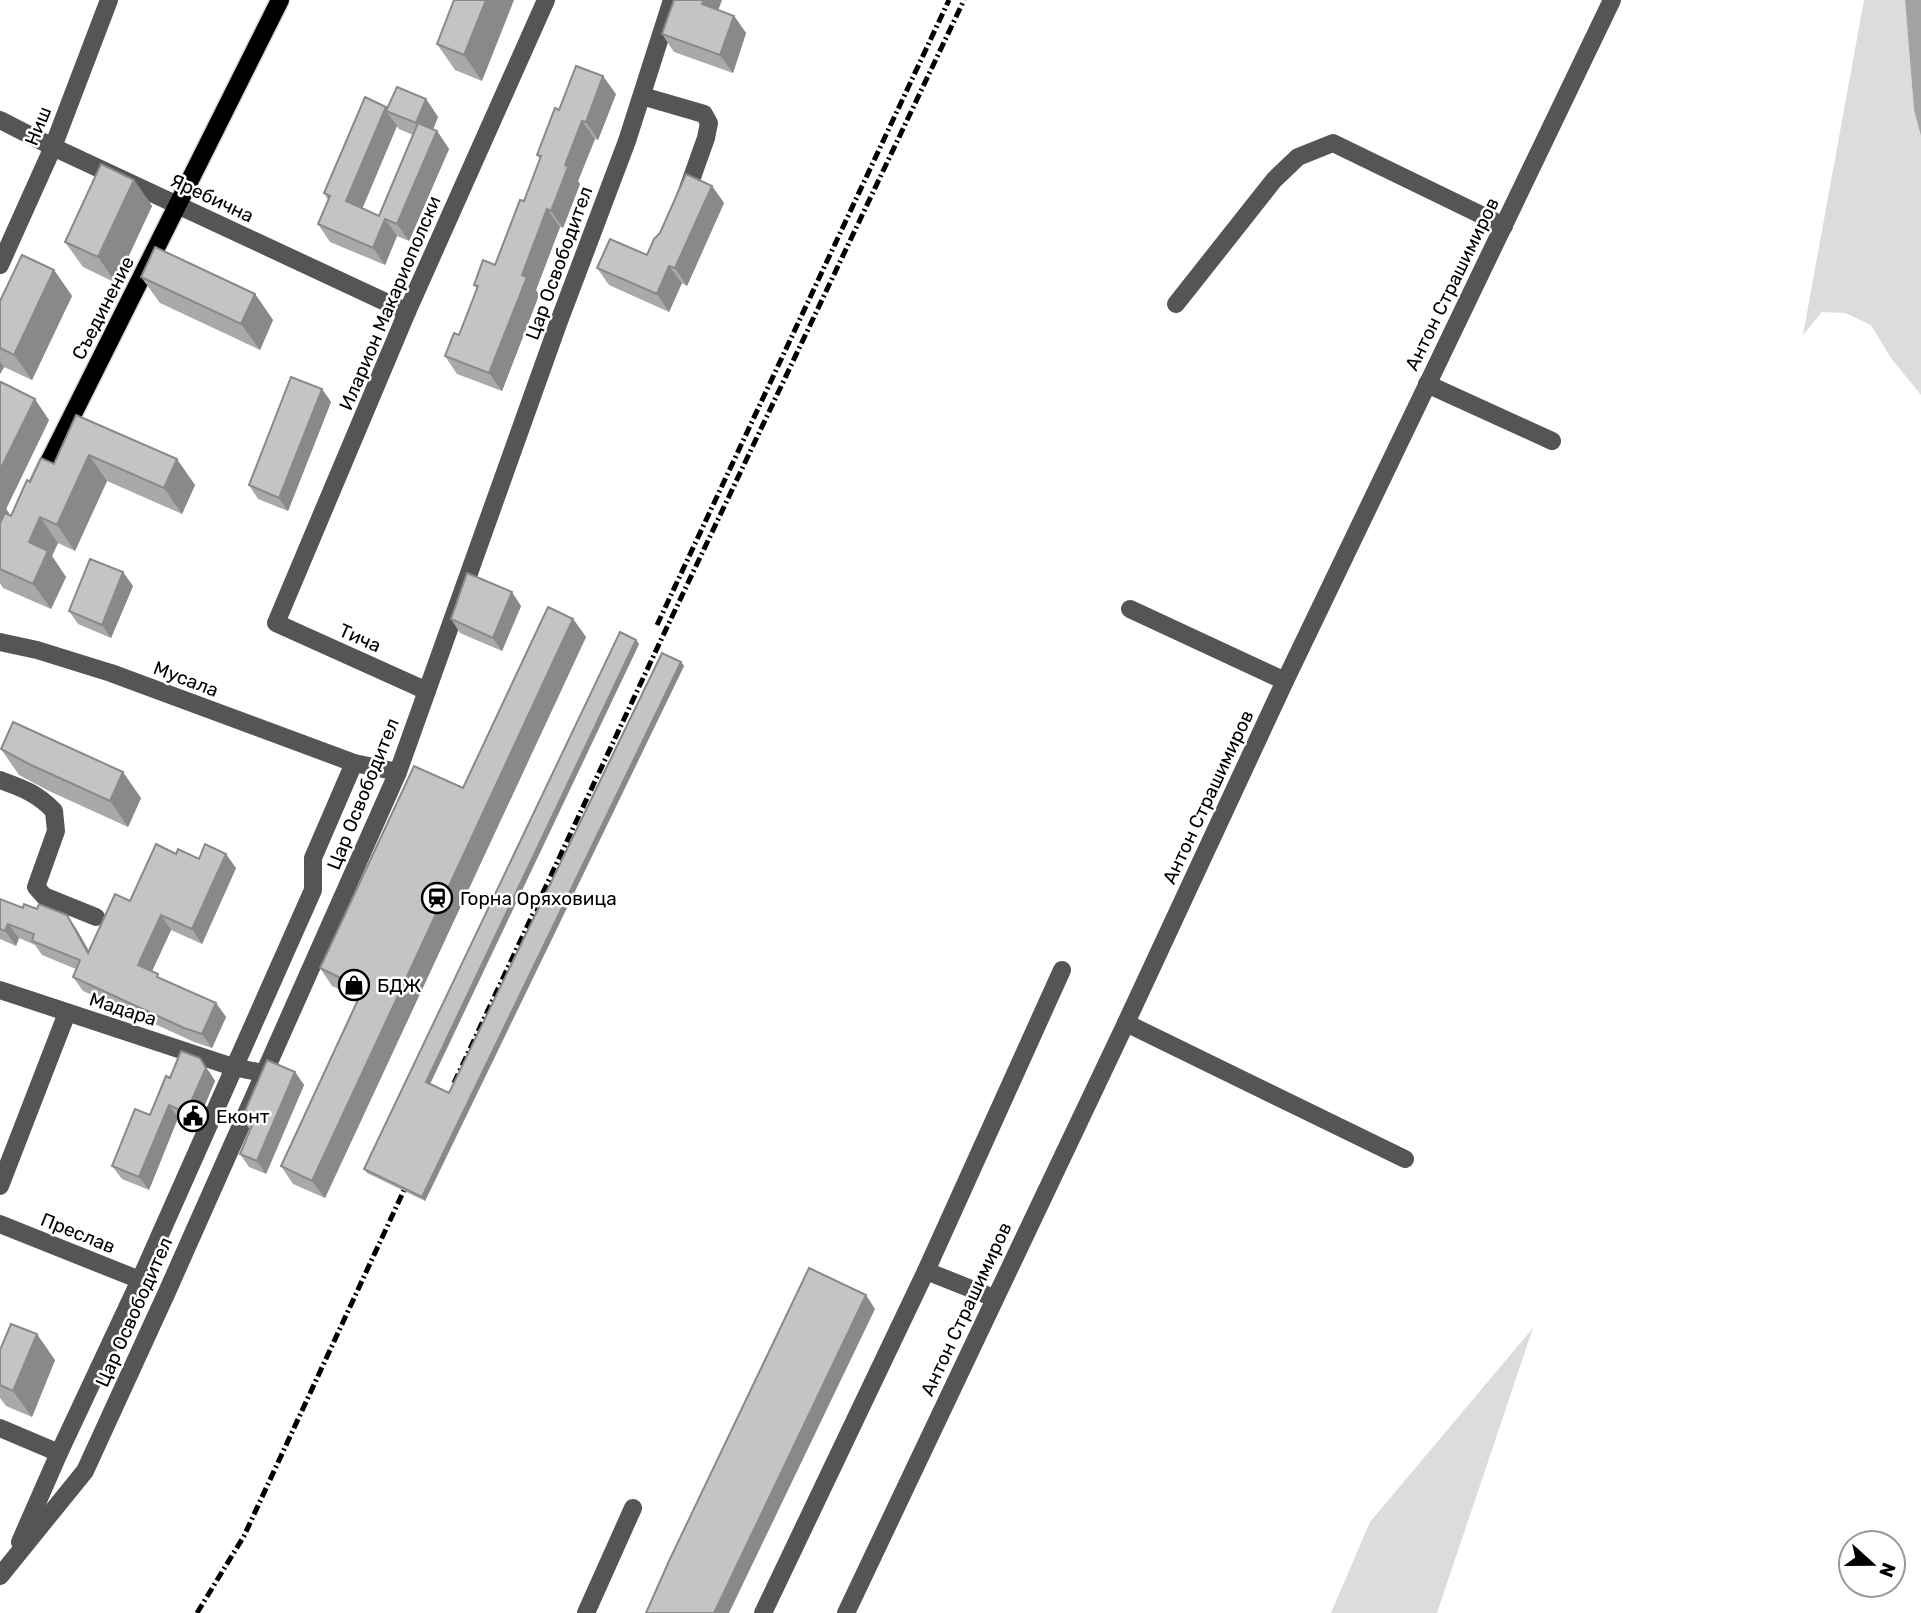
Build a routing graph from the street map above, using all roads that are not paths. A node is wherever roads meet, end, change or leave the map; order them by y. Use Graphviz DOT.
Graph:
graph roads {
  1 [pos="109,0"];
  2 [pos="280,0"];
  3 [pos="546,0"];
  4 [pos="672,0"];
  5 [pos="1612,0"];
  6 [pos="642,96"];
  7 [pos="0,120"];
  8 [pos="53,147"];
  9 [pos="178,205"];
  10 [pos="677,214"];
  11 [pos="1504,226"];
  12 [pos="0,265"];
  13 [pos="1176,304"];
  14 [pos="407,313"];
  15 [pos="1427,384"];
  16 [pos="1552,441"];
  17 [pos="31,499"];
  18 [pos="1130,609"];
  19 [pos="276,624"];
  20 [pos="0,642"];
  21 [pos="1285,681"];
  22 [pos="426,691"];
  23 [pos="354,763"];
  24 [pos="398,772"];
  25 [pos="0,780"];
  26 [pos="313,890"];
  27 [pos="341,902"];
  28 [pos="96,917"];
  29 [pos="1062,970"];
  30 [pos="0,990"];
  31 [pos="67,1013"];
  32 [pos="1126,1023"];
  33 [pos="233,1066"];
  34 [pos="263,1073"];
  35 [pos="1405,1159"];
  36 [pos="0,1186"];
  37 [pos="0,1224"];
  38 [pos="926,1271"];
  39 [pos="140,1280"];
  40 [pos="994,1298"];
  41 [pos="0,1428"];
  42 [pos="59,1452"];
  43 [pos="633,1508"];
  44 [pos="5,1570"];
  45 [pos="586,1613"];
  46 [pos="763,1613"];
  47 [pos="847,1613"];
  1 -- 8 [label="street, Ниш"];
  2 -- 9 [label="main road, Съединение"];
  3 -- 14 [label="street, Иларион Макариополски"];
  4 -- 6 [label="street, Цар Освободител"];
  5 -- 11 [label="street, Антон Страшимиров"];
  6 -- 10 [label="street"];
  6 -- 22 [label="street, Цар Освободител"];
  7 -- 8 [label="street, Яребична"];
  8 -- 9 [label="street, Яребична"];
  8 -- 12 [label="street, Ниш"];
  9 -- 14 [label="street, Яребична"];
  9 -- 17 [label="main road, Съединение"];
  11 -- 13 [label="street"];
  11 -- 15 [label="street, Антон Страшимиров"];
  14 -- 19 [label="street, Иларион Макариополски"];
  15 -- 16 [label="street"];
  15 -- 21 [label="street, Антон Страшимиров"];
  18 -- 21 [label="street"];
  19 -- 22 [label="street, Тича"];
  20 -- 23 [label="street, Мусала"];
  21 -- 32 [label="street, Антон Страшимиров"];
  22 -- 24 [label="street, Цар Освободител"];
  23 -- 24 [label="street, Мусала"];
  23 -- 26 [label="street"];
  24 -- 27 [label="street, Цар Освободител"];
  25 -- 28 [label="street"];
  26 -- 27 [label="street"];
  26 -- 33 [label="street, Цар Освободител"];
  27 -- 34 [label="street, Цар Освободител"];
  29 -- 38 [label="street"];
  30 -- 31 [label="street, Мадара"];
  31 -- 33 [label="street, Мадара"];
  31 -- 36 [label="street"];
  32 -- 35 [label="street"];
  32 -- 40 [label="street, Антон Страшимиров"];
  33 -- 34 [label="street, Мадара"];
  33 -- 39 [label="street, Цар Освободител"];
  34 -- 44 [label="street, Цар Освободител"];
  37 -- 39 [label="street, Преслав"];
  38 -- 40 [label="street"];
  38 -- 46 [label="street"];
  39 -- 42 [label="street, Цар Освободител"];
  40 -- 47 [label="street, Антон Страшимиров"];
  41 -- 42 [label="street"];
  42 -- 44 [label="street, Цар Освободител"];
  43 -- 45 [label="street"];
}
